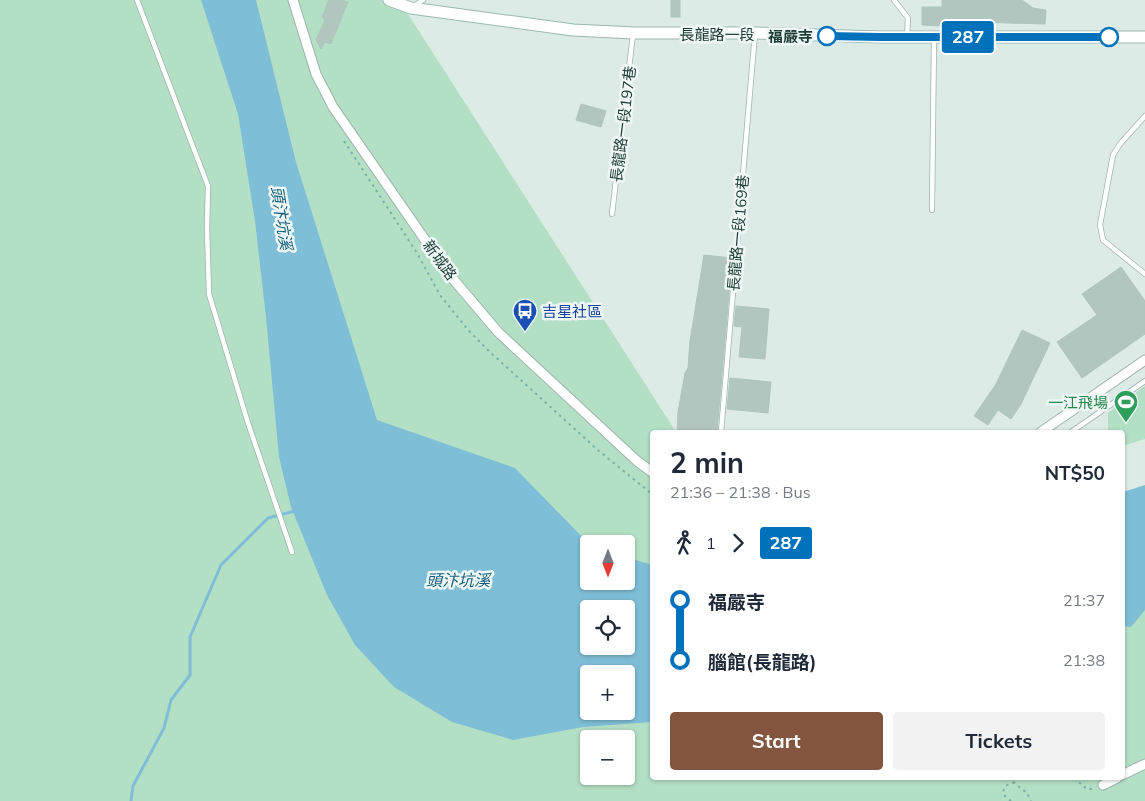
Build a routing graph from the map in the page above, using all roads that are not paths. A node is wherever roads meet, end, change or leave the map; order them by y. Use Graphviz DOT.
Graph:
graph roads {
  1 [pos="137,0"];
  2 [pos="293,0"];
  3 [pos="390,0"];
  4 [pos="423,0"];
  5 [pos="894,0"];
  6 [pos="411,8"];
  7 [pos="634,34"];
  8 [pos="755,34"];
  9 [pos="907,37"];
  10 [pos="934,37"];
  11 [pos="1145,37"];
  12 [pos="1145,116"];
  13 [pos="932,210"];
  14 [pos="612,214"];
  15 [pos="1145,274"];
  16 [pos="1145,360"];
  17 [pos="1145,381"];
  18 [pos="721,430"];
  19 [pos="1043,430"];
  20 [pos="1074,430"];
  21 [pos="650,471"];
  22 [pos="292,552"];
  23 [pos="1145,764"];
  24 [pos="1125,774"];
  25 [pos="1112,780"];
  26 [pos="1103,784"];
  1 -- 22 [label="lane"];
  2 -- 21 [label="street, 新城路"];
  3 -- 6 [label="main road, 長龍路一段"];
  4 -- 6 [label="lane"];
  5 -- 9 [label="lane"];
  6 -- 7 [label="main road, 長龍路一段"];
  7 -- 8 [label="main road, 長龍路一段"];
  7 -- 14 [label="lane, 長龍路一段197巷"];
  8 -- 9 [label="main road, 長龍路一段"];
  8 -- 18 [label="lane, 長龍路一段169巷"];
  9 -- 10 [label="main road, 長龍路一段"];
  10 -- 11 [label="main road, 長龍路一段"];
  10 -- 13 [label="lane"];
  12 -- 15 [label="lane"];
  16 -- 19 [label="street"];
  17 -- 20 [label="lane"];
  23 -- 24 [label="street"];
  25 -- 26 [label="street"];
}
